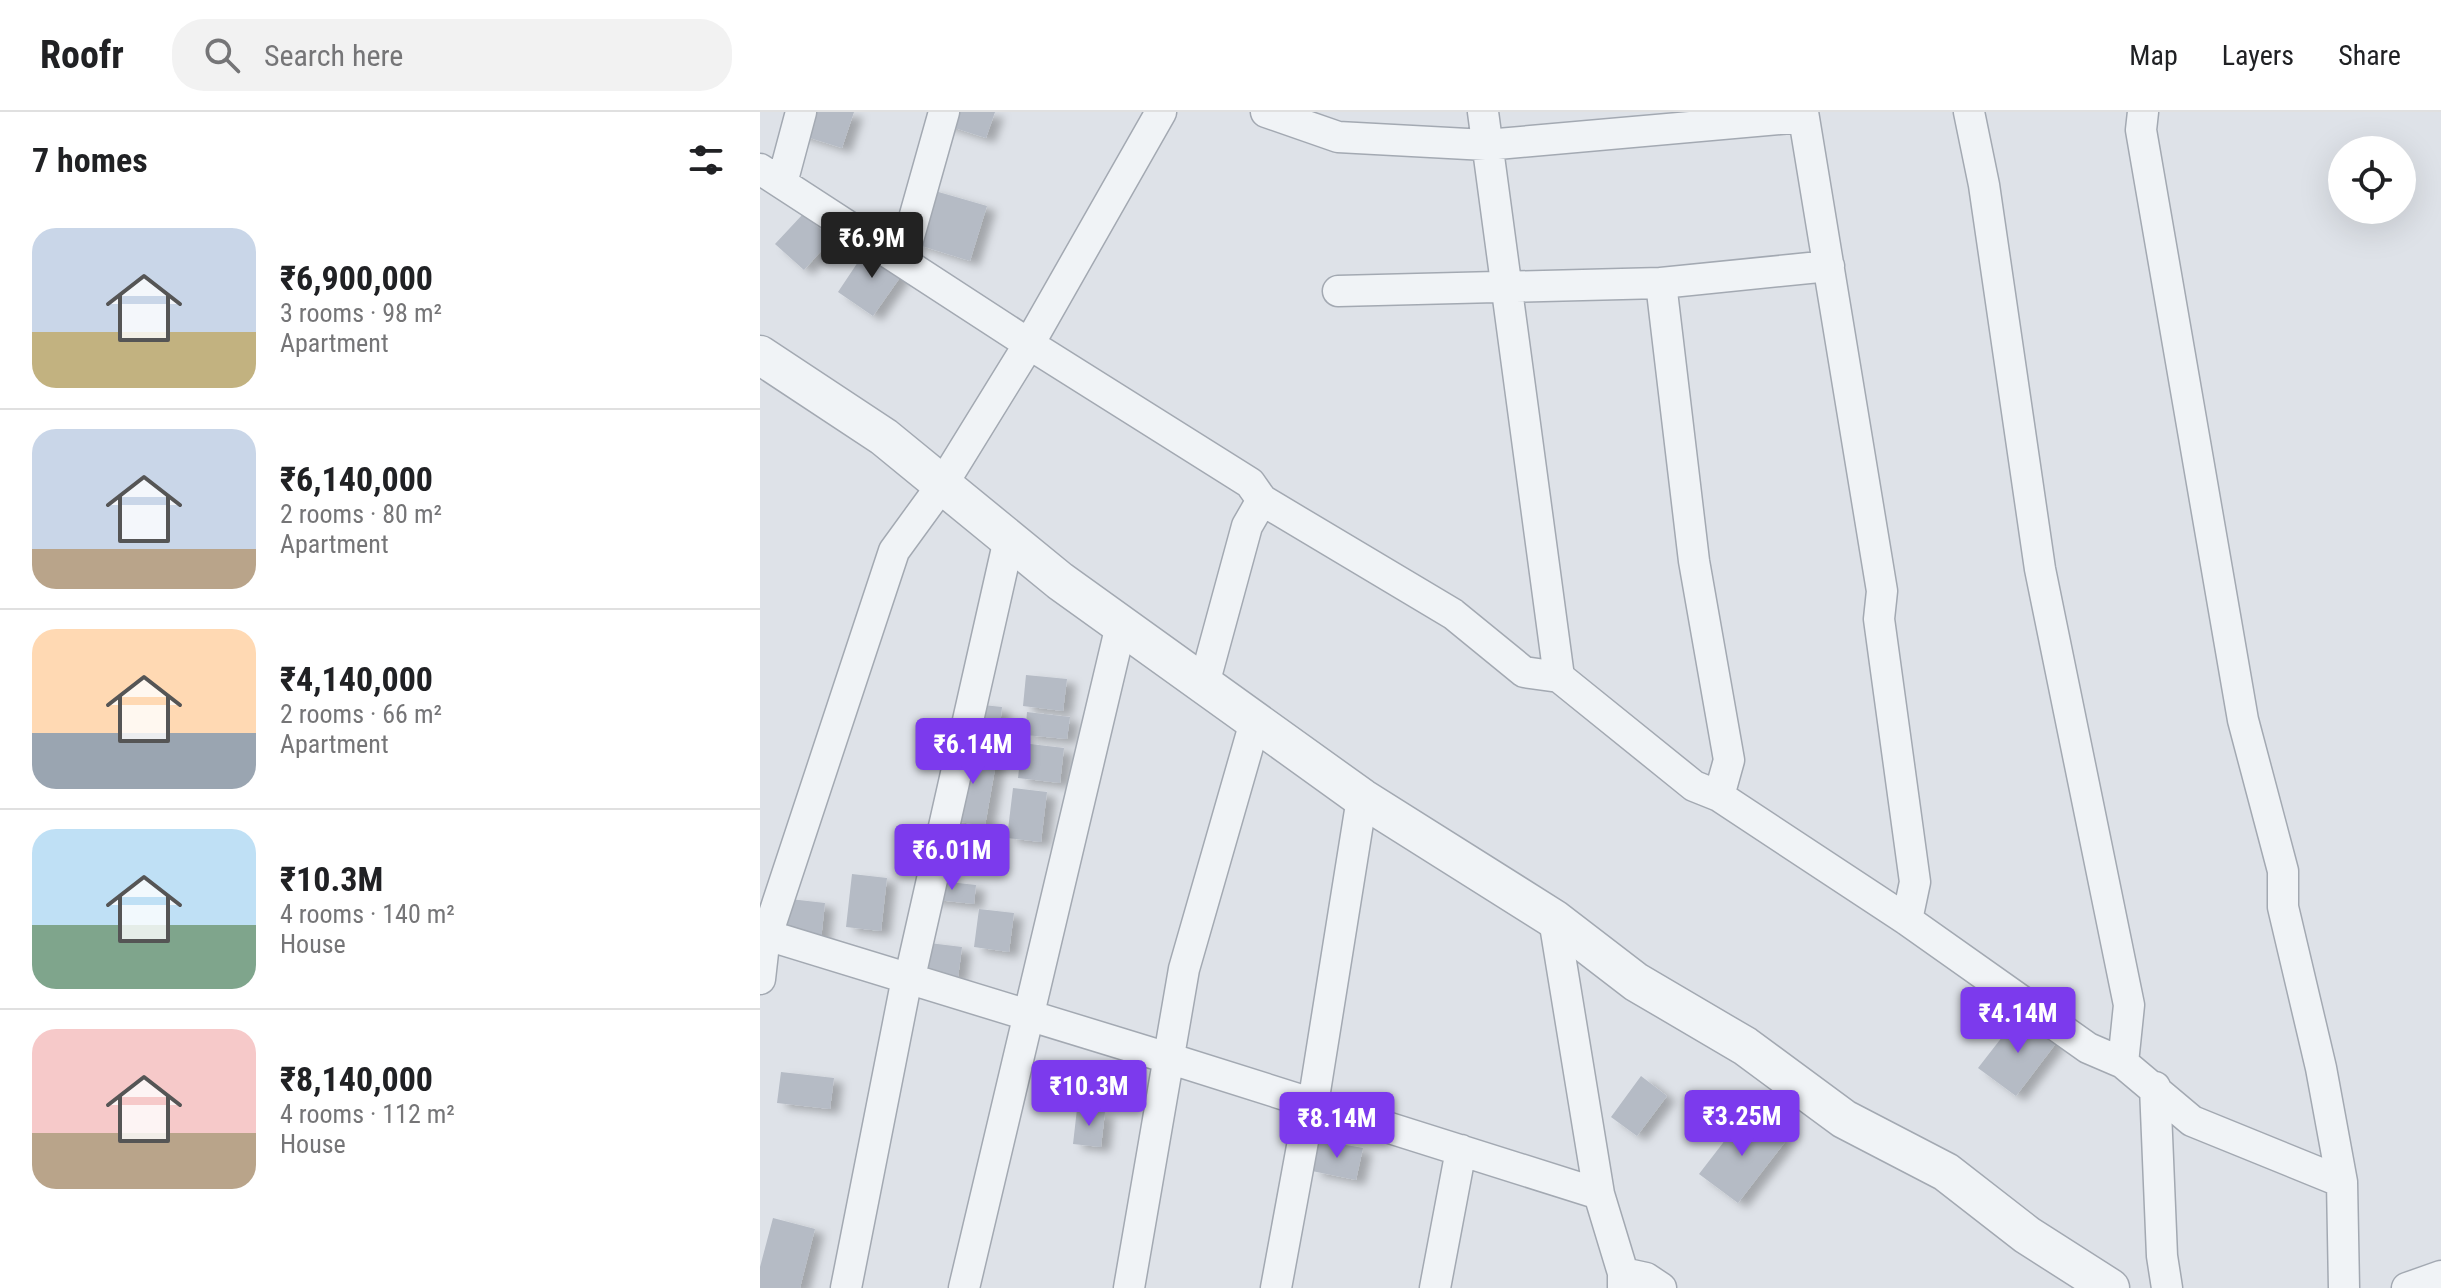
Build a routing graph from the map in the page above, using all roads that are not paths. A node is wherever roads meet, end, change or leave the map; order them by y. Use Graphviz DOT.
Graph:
graph roads {
  1 [pos="801,112"];
  2 [pos="944,112"];
  3 [pos="1161,112"];
  4 [pos="1266,112"];
  5 [pos="1483,112"];
  6 [pos="1969,112"];
  7 [pos="2143,112"];
  8 [pos="1803,114"];
  9 [pos="1486,145"];
  10 [pos="771,176"];
  11 [pos="902,261"];
  12 [pos="1829,266"];
  13 [pos="1661,283"];
  14 [pos="1506,286"];
  15 [pos="1338,291"];
  16 [pos="1029,344"];
  17 [pos="760,355"];
  18 [pos="942,485"];
  19 [pos="1262,500"];
  20 [pos="1009,539"];
  21 [pos="1121,625"];
  22 [pos="1559,677"];
  23 [pos="1204,684"];
  24 [pos="1255,722"];
  25 [pos="1719,796"];
  26 [pos="1362,798"];
  27 [pos="1554,919"];
  28 [pos="1907,920"];
  29 [pos="762,934"];
  30 [pos="907,978"];
  31 [pos="760,979"];
  32 [pos="1029,1015"];
  33 [pos="1168,1058"];
  34 [pos="2123,1063"];
  35 [pos="2155,1087"];
  36 [pos="1310,1103"];
  37 [pos="1461,1150"];
  38 [pos="2342,1182"];
  39 [pos="1599,1194"];
  40 [pos="2441,1276"];
  41 [pos="1623,1280"];
  42 [pos="846,1288"];
  43 [pos="964,1288"];
  44 [pos="1129,1288"];
  45 [pos="1276,1288"];
  46 [pos="1435,1288"];
  47 [pos="1661,1288"];
  48 [pos="2110,1288"];
  49 [pos="2167,1288"];
  50 [pos="2344,1288"];
  51 [pos="2407,1288"];
  1 -- 10 [label="street"];
  2 -- 11 [label="street"];
  3 -- 16 [label="street"];
  4 -- 9 [label="street"];
  5 -- 9 [label="street"];
  6 -- 34 [label="street"];
  7 -- 38 [label="street"];
  8 -- 9 [label="street"];
  8 -- 12 [label="street"];
  9 -- 14 [label="street"];
  10 -- 11 [label="street"];
  11 -- 16 [label="street"];
  12 -- 13 [label="street"];
  12 -- 28 [label="street"];
  13 -- 14 [label="street"];
  13 -- 25 [label="street"];
  14 -- 15 [label="street"];
  14 -- 22 [label="street"];
  16 -- 18 [label="street"];
  16 -- 19 [label="street"];
  17 -- 18 [label="street"];
  18 -- 20 [label="street"];
  18 -- 29 [label="street"];
  19 -- 22 [label="street"];
  19 -- 23 [label="street"];
  20 -- 21 [label="street"];
  20 -- 30 [label="street"];
  21 -- 23 [label="street"];
  21 -- 32 [label="street"];
  22 -- 25 [label="street"];
  23 -- 24 [label="street"];
  24 -- 26 [label="street"];
  24 -- 33 [label="street"];
  25 -- 28 [label="street"];
  26 -- 27 [label="street"];
  26 -- 36 [label="street"];
  27 -- 39 [label="street"];
  27 -- 48 [label="street"];
  28 -- 34 [label="street"];
  29 -- 30 [label="street"];
  29 -- 31 [label="street"];
  30 -- 32 [label="street"];
  30 -- 42 [label="street"];
  32 -- 33 [label="street"];
  32 -- 43 [label="street"];
  33 -- 36 [label="street"];
  33 -- 44 [label="street"];
  34 -- 35 [label="street"];
  35 -- 38 [label="street"];
  35 -- 49 [label="street"];
  36 -- 37 [label="street"];
  36 -- 45 [label="street"];
  37 -- 39 [label="street"];
  37 -- 46 [label="street"];
  38 -- 50 [label="street"];
  39 -- 41 [label="street"];
  40 -- 51 [label="street"];
  41 -- 47 [label="street"];
}
